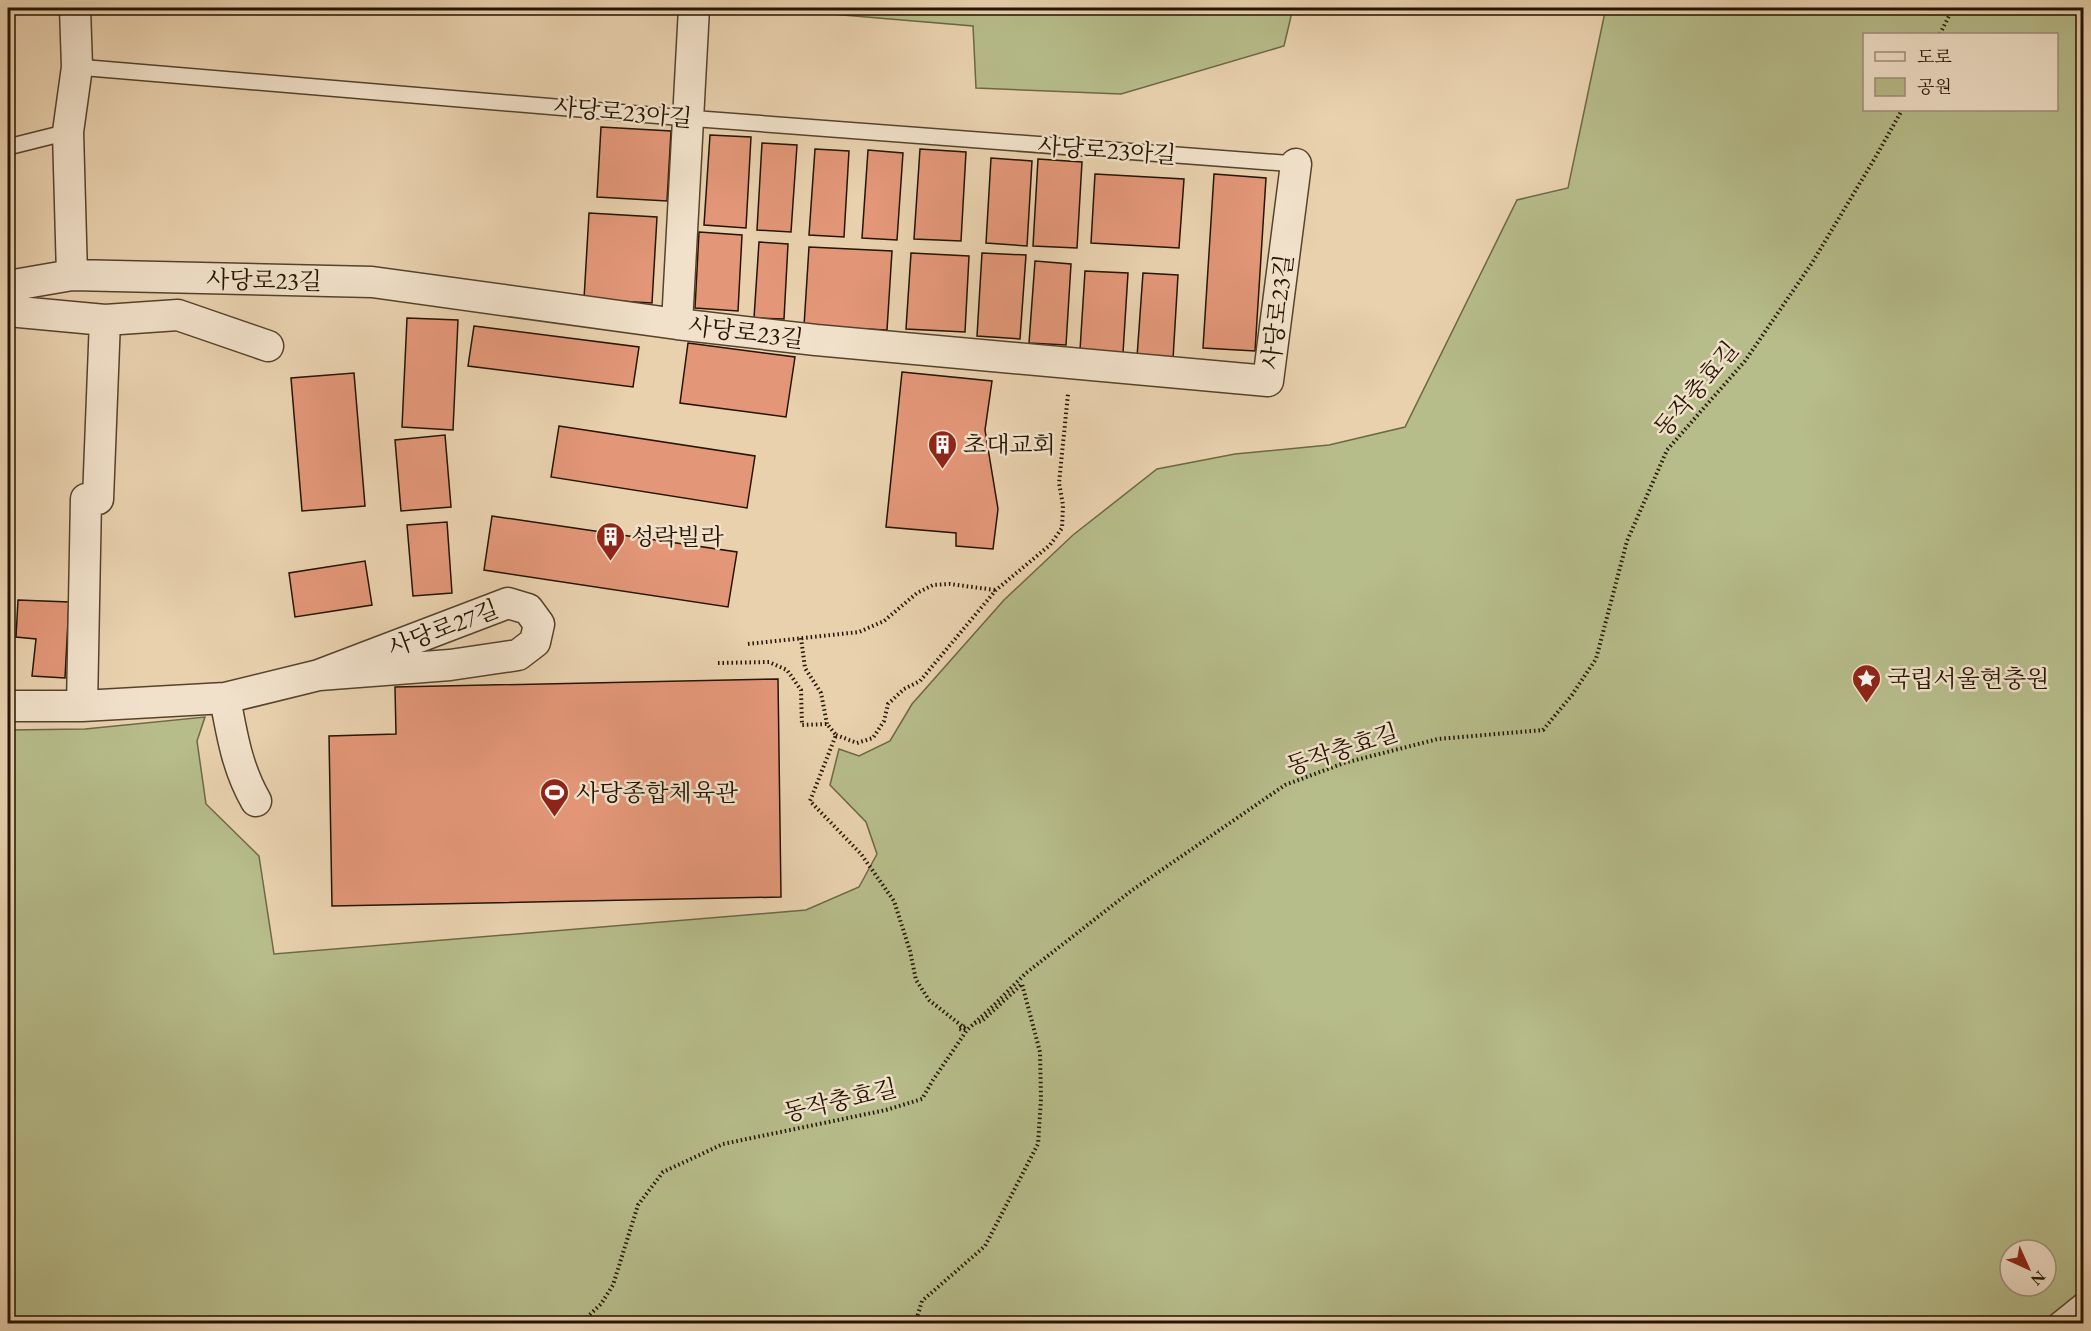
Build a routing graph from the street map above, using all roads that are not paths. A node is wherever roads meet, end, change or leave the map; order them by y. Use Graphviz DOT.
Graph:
graph roads {
  1 [pos="75,8"];
  2 [pos="694,8"];
  3 [pos="77,67"];
  4 [pos="687,118"];
  5 [pos="68,132"];
  6 [pos="8,147"];
  7 [pos="1296,164"];
  8 [pos="72,275"];
  9 [pos="8,286"];
  10 [pos="8,311"];
  11 [pos="105,320"];
  12 [pos="677,324"];
  13 [pos="268,346"];
  14 [pos="319,675"];
  15 [pos="225,698"];
  16 [pos="8,706"];
  17 [pos="82,706"];
  18 [pos="256,801"];
  19 [pos="2084,1299"];
  20 [pos="2053,1323"];
  1 -- 3 [label="street"];
  2 -- 4 [label="street"];
  3 -- 4 [label="lane, 사당로23아길"];
  3 -- 5 [label="street"];
  4 -- 7 [label="lane, 사당로23아길"];
  4 -- 12 [label="street"];
  5 -- 6 [label="lane"];
  5 -- 8 [label="street"];
  7 -- 12 [label="street, 사당로23길"];
  8 -- 9 [label="street, 사당로23길"];
  8 -- 12 [label="street, 사당로23길"];
  10 -- 11 [label="street"];
  11 -- 13 [label="street"];
  11 -- 17 [label="street"];
  14 -- 14 [label="street, 사당로27길"];
  14 -- 15 [label="street, 사당로27길"];
  15 -- 17 [label="street, 사당로27길"];
  15 -- 18 [label="street"];
  16 -- 17 [label="street, 사당로27길"];
  19 -- 20 [label="lane"];
}
